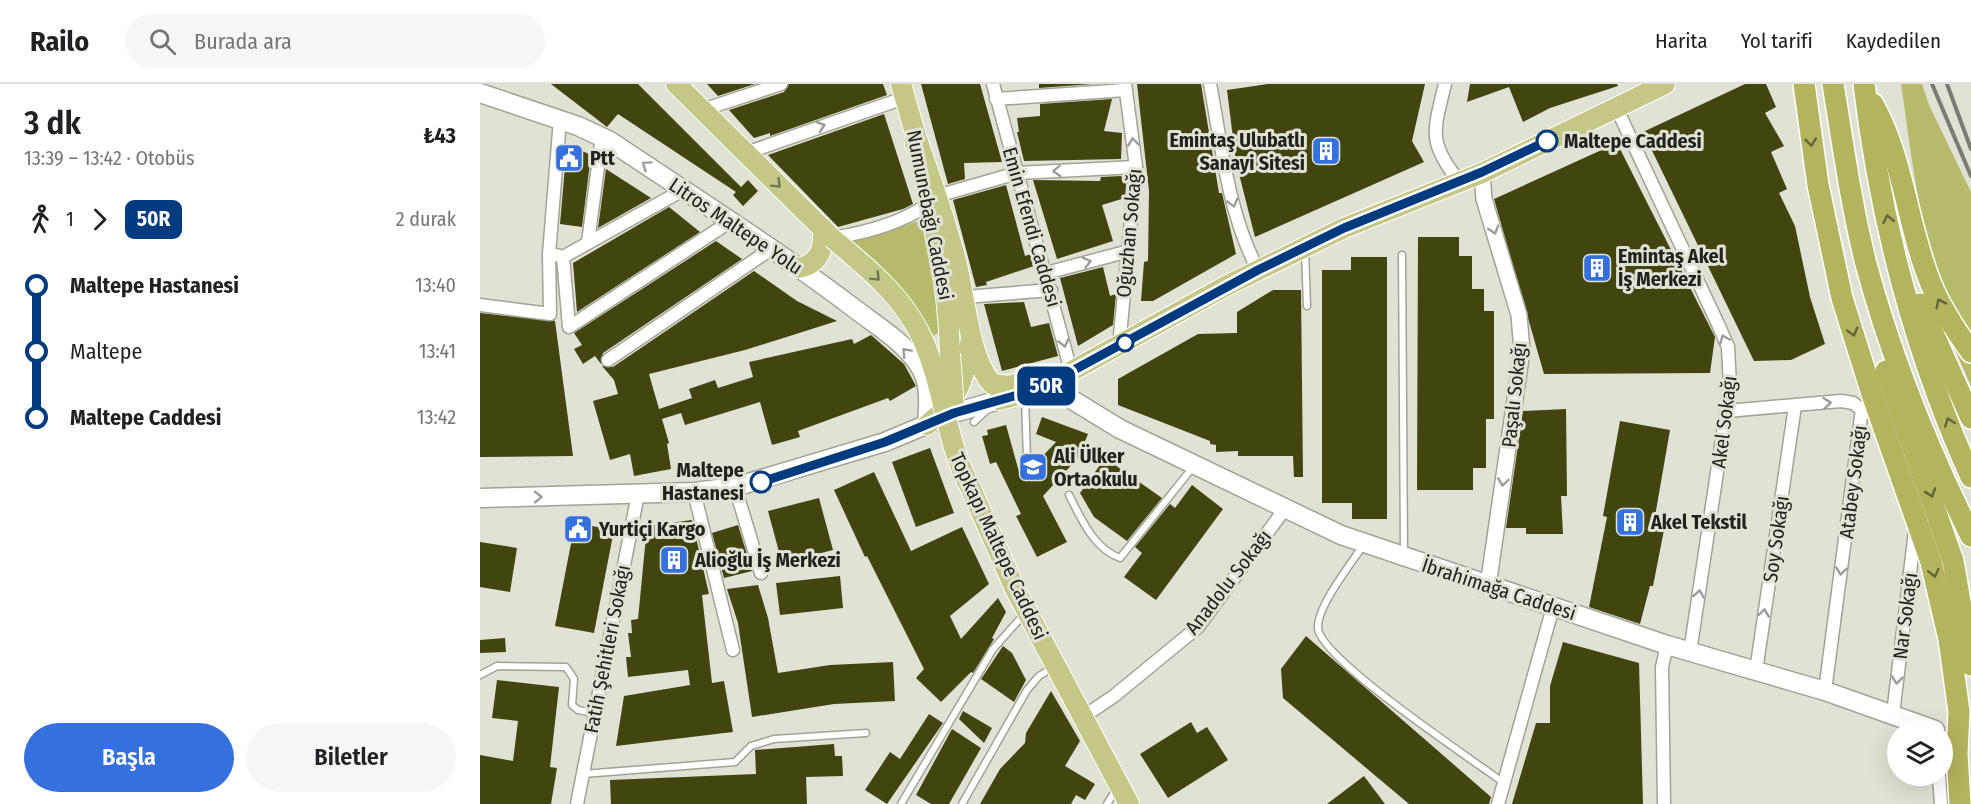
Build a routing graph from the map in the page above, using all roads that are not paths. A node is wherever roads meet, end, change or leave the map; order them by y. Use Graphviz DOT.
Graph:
graph roads {
  1 [pos="676,84"];
  2 [pos="781,84"];
  3 [pos="993,84"];
  4 [pos="1211,84"];
  5 [pos="1215,84"];
  6 [pos="1445,84"];
  7 [pos="1665,84"];
  8 [pos="1804,84"];
  9 [pos="1833,84"];
  10 [pos="1864,86"];
  11 [pos="1126,87"];
  12 [pos="903,91"];
  13 [pos="480,93"];
  14 [pos="996,99"];
  15 [pos="1616,107"];
  16 [pos="702,110"];
  17 [pos="560,119"];
  18 [pos="602,136"];
  19 [pos="746,153"];
  20 [pos="1136,167"];
  21 [pos="1482,172"];
  22 [pos="1017,173"];
  23 [pos="1459,182"];
  24 [pos="683,190"];
  25 [pos="932,201"];
  26 [pos="731,220"];
  27 [pos="827,233"];
  28 [pos="588,243"];
  29 [pos="1305,247"];
  30 [pos="771,249"];
  31 [pos="1129,251"];
  32 [pos="549,254"];
  33 [pos="1402,255"];
  34 [pos="563,256"];
  35 [pos="798,268"];
  36 [pos="1258,270"];
  37 [pos="1046,273"];
  38 [pos="1900,276"];
  39 [pos="1051,290"];
  40 [pos="1875,296"];
  41 [pos="965,297"];
  42 [pos="480,305"];
  43 [pos="1307,306"];
  44 [pos="971,339"];
  45 [pos="1119,346"];
  46 [pos="1971,352"];
  47 [pos="608,360"];
  48 [pos="1071,371"];
  49 [pos="1032,391"];
  50 [pos="999,400"];
  51 [pos="1081,405"];
  52 [pos="1795,406"];
  53 [pos="1862,409"];
  54 [pos="1727,411"];
  55 [pos="1971,418"];
  56 [pos="974,422"];
  57 [pos="927,424"];
  58 [pos="1887,437"];
  59 [pos="1027,459"];
  60 [pos="1195,465"];
  61 [pos="1971,477"];
  62 [pos="735,487"];
  63 [pos="971,489"];
  64 [pos="694,492"];
  65 [pos="638,494"];
  66 [pos="1069,495"];
  67 [pos="480,498"];
  68 [pos="1284,510"];
  69 [pos="1916,517"];
  70 [pos="1971,536"];
  71 [pos="1364,543"];
  72 [pos="1404,558"];
  73 [pos="760,573"];
  74 [pos="1488,586"];
  75 [pos="1553,607"];
  76 [pos="1024,617"];
  77 [pos="1667,645"];
  78 [pos="733,650"];
  79 [pos="1690,652"];
  80 [pos="1057,665"];
  81 [pos="1971,665"];
  82 [pos="1756,671"];
  83 [pos="480,675"];
  84 [pos="1826,691"];
  85 [pos="595,713"];
  86 [pos="1893,714"];
  87 [pos="1083,717"];
  88 [pos="1907,720"];
  89 [pos="866,733"];
  90 [pos="1953,749"];
  91 [pos="1957,753"];
  92 [pos="583,774"];
  93 [pos="1504,783"];
  94 [pos="1118,785"];
  95 [pos="1940,786"];
  96 [pos="577,804"];
  97 [pos="900,804"];
  98 [pos="962,804"];
  99 [pos="1107,804"];
  100 [pos="1129,804"];
  101 [pos="1498,804"];
  102 [pos="1664,804"];
  103 [pos="1941,804"];
  104 [pos="1960,804"];
  1 -- 16 [label="main road, Topkapı Maltepe Caddesi"];
  2 -- 16 [label="street"];
  3 -- 14 [label="street, Emin Efendi Caddesi"];
  4 -- 5 [label="street"];
  4 -- 36 [label="street, one-way"];
  6 -- 23 [label="street"];
  7 -- 15 [label="main road"];
  8 -- 58 [label="highway, one-way"];
  9 -- 40 [label="highway"];
  38 -- 10 [label="highway, one-way"];
  46 -- 10 [label="highway, one-way"];
  11 -- 14 [label="street"];
  20 -- 11 [label="street, Oğuzhan Sokağı, one-way"];
  19 -- 12 [label="street, one-way"];
  12 -- 25 [label="main road, Numunebağı Caddesi"];
  13 -- 17 [label="main road, Litros Maltepe Yolu"];
  14 -- 22 [label="street, Emin Efendi Caddesi"];
  15 -- 21 [label="main road"];
  54 -- 15 [label="street, Akel Sokağı, one-way"];
  16 -- 19 [label="main road, Topkapı Maltepe Caddesi"];
  17 -- 18 [label="main road, Litros Maltepe Yolu"];
  17 -- 32 [label="street"];
  24 -- 18 [label="main road, Litros Maltepe Yolu, one-way"];
  18 -- 28 [label="street"];
  19 -- 27 [label="main road, Topkapı Maltepe Caddesi, one-way"];
  20 -- 22 [label="street, one-way"];
  20 -- 31 [label="street, Oğuzhan Sokağı"];
  21 -- 23 [label="main road"];
  21 -- 74 [label="street, Paşalı Sokağı, one-way"];
  22 -- 25 [label="street"];
  22 -- 37 [label="street, Emin Efendi Caddesi"];
  23 -- 29 [label="main road"];
  24 -- 26 [label="main road, Litros Maltepe Yolu"];
  24 -- 28 [label="street"];
  25 -- 27 [label="street"];
  25 -- 41 [label="main road"];
  25 -- 63 [label="main road, Numunebağı Caddesi, bridge"];
  26 -- 30 [label="main road, Litros Maltepe Yolu"];
  26 -- 34 [label="street"];
  27 -- 35 [label="main road"];
  27 -- 63 [label="main road, Topkapı Maltepe Caddesi, one-way, bridge"];
  28 -- 34 [label="street"];
  29 -- 36 [label="main road"];
  29 -- 43 [label="lane"];
  30 -- 35 [label="main road, Litros Maltepe Yolu"];
  30 -- 47 [label="street"];
  37 -- 31 [label="street, one-way"];
  31 -- 45 [label="street, Oğuzhan Sokağı"];
  32 -- 34 [label="street"];
  32 -- 42 [label="street"];
  33 -- 72 [label="lane"];
  57 -- 35 [label="main road, Litros Maltepe Yolu, one-way"];
  36 -- 45 [label="main road"];
  37 -- 39 [label="street, Emin Efendi Caddesi"];
  38 -- 55 [label="highway"];
  61 -- 38 [label="highway, one-way"];
  39 -- 41 [label="street"];
  39 -- 48 [label="street, Emin Efendi Caddesi, one-way"];
  40 -- 70 [label="highway"];
  40 -- 81 [label="highway, one-way"];
  41 -- 44 [label="main road"];
  44 -- 48 [label="main road"];
  44 -- 57 [label="main road"];
  45 -- 48 [label="main road"];
  48 -- 49 [label="main road"];
  48 -- 51 [label="main road"];
  49 -- 50 [label="main road"];
  49 -- 51 [label="main road, İbrahimağa Caddesi"];
  49 -- 59 [label="lane"];
  50 -- 56 [label="lane"];
  50 -- 57 [label="main road"];
  51 -- 60 [label="main road, İbrahimağa Caddesi"];
  52 -- 53 [label="street, Atabey Sokağı, one-way"];
  52 -- 54 [label="street, Atabey Sokağı"];
  82 -- 52 [label="street, Soy Sokağı, one-way"];
  53 -- 58 [label="street"];
  53 -- 84 [label="street, Atabey Sokağı, one-way"];
  79 -- 54 [label="street, Akel Sokağı, one-way"];
  57 -- 62 [label="main road"];
  58 -- 69 [label="highway"];
  60 -- 66 [label="lane"];
  60 -- 68 [label="main road, İbrahimağa Caddesi"];
  62 -- 64 [label="main road"];
  62 -- 73 [label="street"];
  63 -- 76 [label="main road, Topkapı Maltepe Caddesi"];
  64 -- 65 [label="main road"];
  64 -- 78 [label="street"];
  67 -- 65 [label="main road, one-way"];
  65 -- 85 [label="street, Fatih Şehitleri Sokağı"];
  68 -- 71 [label="main road, İbrahimağa Caddesi"];
  68 -- 87 [label="street, Anadolu Sokağı"];
  69 -- 86 [label="street, Nar Sokağı, one-way"];
  69 -- 91 [label="highway, one-way"];
  71 -- 72 [label="main road, İbrahimağa Caddesi"];
  71 -- 93 [label="lane"];
  72 -- 74 [label="main road, İbrahimağa Caddesi"];
  74 -- 75 [label="main road, İbrahimağa Caddesi"];
  75 -- 77 [label="main road, İbrahimağa Caddesi"];
  75 -- 93 [label="street"];
  76 -- 80 [label="main road, Topkapı Maltepe Caddesi"];
  76 -- 97 [label="lane"];
  77 -- 79 [label="main road, İbrahimağa Caddesi"];
  77 -- 102 [label="street"];
  79 -- 82 [label="main road, İbrahimağa Caddesi"];
  80 -- 87 [label="main road, Topkapı Maltepe Caddesi"];
  80 -- 98 [label="lane"];
  82 -- 84 [label="main road, İbrahimağa Caddesi"];
  83 -- 85 [label="lane"];
  84 -- 86 [label="main road, İbrahimağa Caddesi"];
  85 -- 92 [label="street, Fatih Şehitleri Sokağı"];
  86 -- 88 [label="main road, İbrahimağa Caddesi"];
  87 -- 94 [label="main road, Topkapı Maltepe Caddesi"];
  89 -- 92 [label="lane"];
  90 -- 91 [label="main road, İbrahimağa Caddesi"];
  91 -- 104 [label="highway"];
  92 -- 96 [label="street, Fatih Şehitleri Sokağı"];
  93 -- 101 [label="street"];
  94 -- 99 [label="lane"];
  94 -- 100 [label="main road, Topkapı Maltepe Caddesi"];
  95 -- 103 [label="street"];
}
